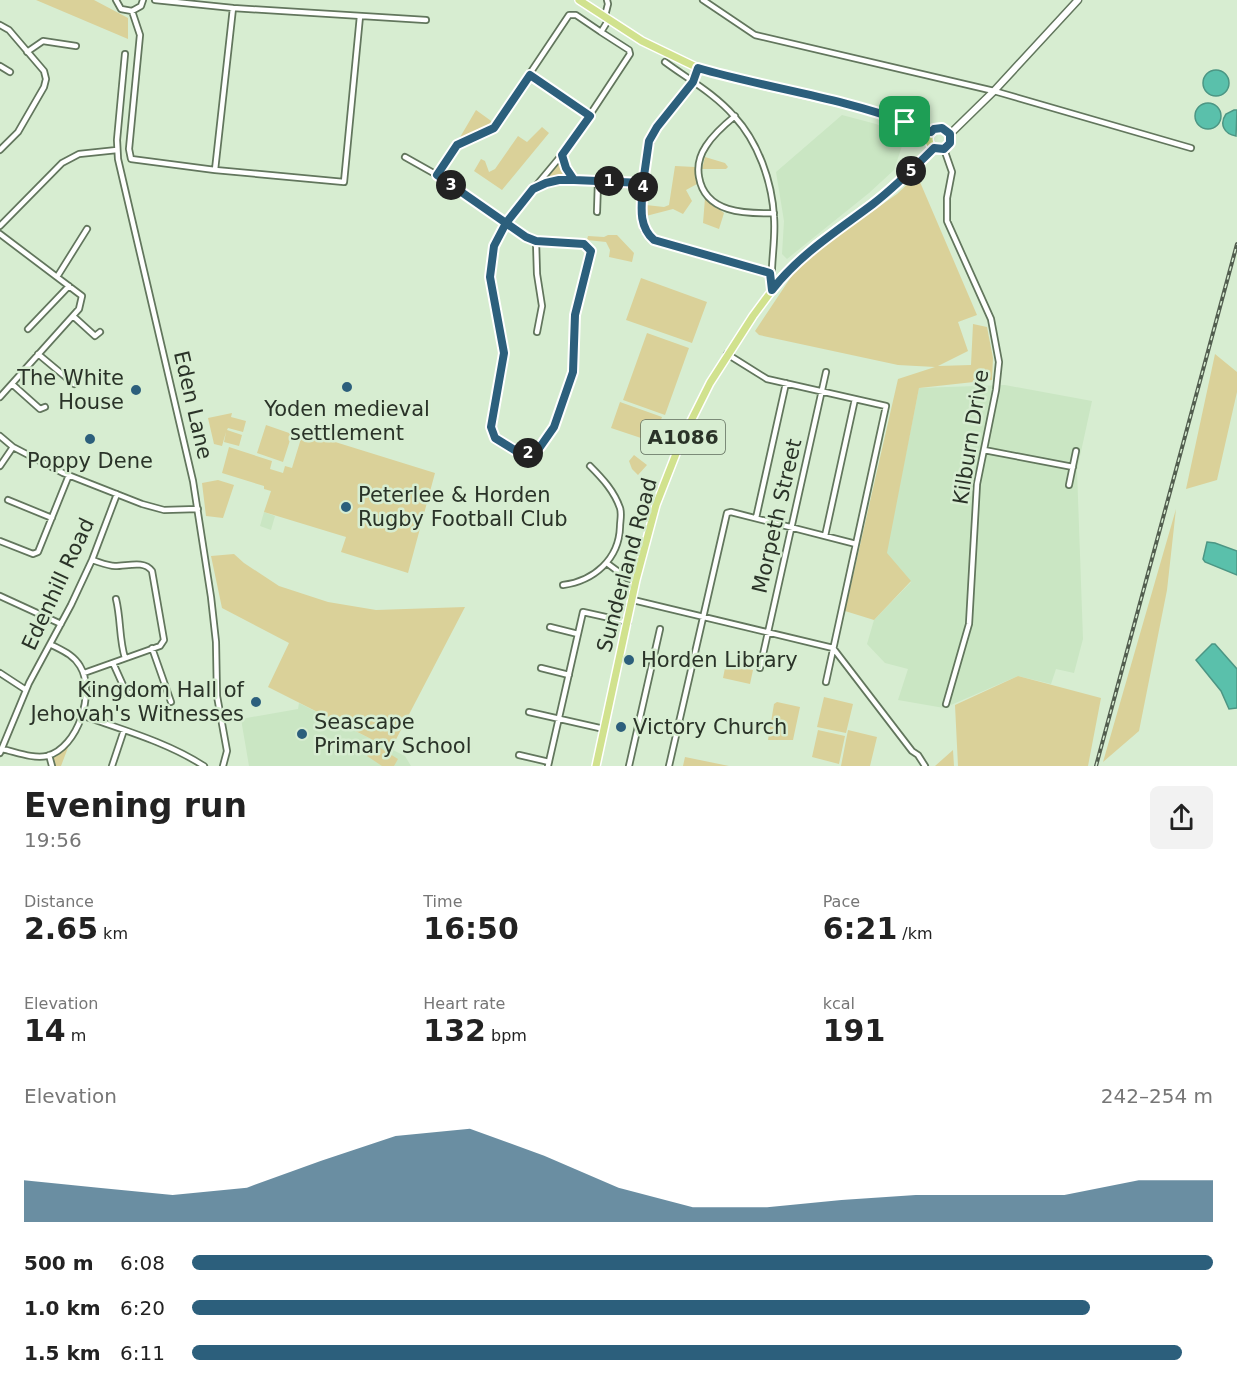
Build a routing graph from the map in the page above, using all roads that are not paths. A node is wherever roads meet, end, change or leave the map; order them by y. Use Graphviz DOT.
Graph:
graph roads {
  1 [pos="116,0"];
  2 [pos="143,0"];
  3 [pos="155,0"];
  4 [pos="579,0"];
  5 [pos="607,0"];
  6 [pos="703,0"];
  7 [pos="1078,0"];
  8 [pos="233,8"];
  9 [pos="132,11"];
  10 [pos="360,16"];
  11 [pos="607,17"];
  12 [pos="426,20"];
  13 [pos="0,26"];
  14 [pos="601,32"];
  15 [pos="76,46"];
  16 [pos="27,52"];
  17 [pos="125,54"];
  18 [pos="665,62"];
  19 [pos="0,66"];
  20 [pos="698,68"];
  21 [pos="10,72"];
  22 [pos="530,75"];
  23 [pos="693,82"];
  24 [pos="994,91"];
  25 [pos="590,116"];
  26 [pos="735,116"];
  27 [pos="931,132"];
  28 [pos="950,134"];
  29 [pos="934,148"];
  30 [pos="1191,148"];
  31 [pos="944,149"];
  32 [pos="0,150"];
  33 [pos="117,150"];
  34 [pos="562,155"];
  35 [pos="405,157"];
  36 [pos="214,170"];
  37 [pos="437,175"];
  38 [pos="574,180"];
  39 [pos="598,181"];
  40 [pos="643,183"];
  41 [pos="533,189"];
  42 [pos="597,212"];
  43 [pos="774,213"];
  44 [pos="506,223"];
  45 [pos="0,226"];
  46 [pos="87,229"];
  47 [pos="0,234"];
  48 [pos="536,241"];
  49 [pos="770,273"];
  50 [pos="57,277"];
  51 [pos="69,286"];
  52 [pos="772,290"];
  53 [pos="73,316"];
  54 [pos="28,329"];
  55 [pos="100,332"];
  56 [pos="537,332"];
  57 [pos="38,354"];
  58 [pos="727,354"];
  59 [pos="826,372"];
  60 [pos="786,383"];
  61 [pos="12,384"];
  62 [pos="74,384"];
  63 [pos="822,391"];
  64 [pos="0,397"];
  65 [pos="855,399"];
  66 [pos="45,407"];
  67 [pos="0,436"];
  68 [pos="13,447"];
  69 [pos="984,450"];
  70 [pos="1076,451"];
  71 [pos="0,466"];
  72 [pos="590,466"];
  73 [pos="1073,467"];
  74 [pos="69,475"];
  75 [pos="1069,485"];
  76 [pos="117,494"];
  77 [pos="8,501"];
  78 [pos="198,509"];
  79 [pos="52,518"];
  80 [pos="756,518"];
  81 [pos="791,529"];
  82 [pos="825,536"];
  83 [pos="0,542"];
  84 [pos="856,544"];
  85 [pos="92,560"];
  86 [pos="608,564"];
  87 [pos="636,580"];
  88 [pos="563,585"];
  89 [pos="0,596"];
  90 [pos="116,599"];
  91 [pos="633,600"];
  92 [pos="703,617"];
  93 [pos="628,622"];
  94 [pos="61,624"];
  95 [pos="550,627"];
  96 [pos="660,629"];
  97 [pos="768,632"];
  98 [pos="578,634"];
  99 [pos="50,645"];
  100 [pos="152,648"];
  101 [pos="833,648"];
  102 [pos="125,658"];
  103 [pos="113,663"];
  104 [pos="541,668"];
  105 [pos="760,668"];
  106 [pos="0,673"];
  107 [pos="84,673"];
  108 [pos="569,675"];
  109 [pos="826,682"];
  110 [pos="26,690"];
  111 [pos="130,693"];
  112 [pos="171,702"];
  113 [pos="946,704"];
  114 [pos="529,712"];
  115 [pos="81,715"];
  116 [pos="559,719"];
  117 [pos="604,729"];
  118 [pos="124,730"];
  119 [pos="1,751"];
  120 [pos="49,755"];
  121 [pos="519,755"];
  122 [pos="549,764"];
  123 [pos="52,766"];
  124 [pos="112,766"];
  125 [pos="204,766"];
  126 [pos="224,766"];
  127 [pos="596,766"];
  128 [pos="629,766"];
  129 [pos="669,766"];
  130 [pos="925,766"];
  1 -- 9 [label="street"];
  2 -- 9 [label="street"];
  3 -- 8 [label="street"];
  4 -- 11 [label="main road"];
  5 -- 11 [label="street"];
  6 -- 24 [label="street"];
  7 -- 24 [label="main road"];
  8 -- 10 [label="street"];
  8 -- 36 [label="street"];
  9 -- 36 [label="street"];
  10 -- 12 [label="street"];
  10 -- 36 [label="street"];
  11 -- 14 [label="street"];
  11 -- 20 [label="main road"];
  13 -- 16 [label="street"];
  14 -- 22 [label="street"];
  14 -- 25 [label="street"];
  15 -- 16 [label="street"];
  16 -- 32 [label="street"];
  17 -- 33 [label="street, Eden Lane"];
  18 -- 23 [label="street"];
  19 -- 21 [label="street"];
  20 -- 23 [label="street"];
  20 -- 27 [label="main road"];
  22 -- 25 [label="street"];
  22 -- 37 [label="street"];
  23 -- 26 [label="street"];
  23 -- 40 [label="street"];
  24 -- 28 [label="main road"];
  24 -- 30 [label="street"];
  25 -- 34 [label="street"];
  26 -- 43 [label="street"];
  26 -- 43 [label="street"];
  27 -- 28 [label="main road"];
  27 -- 29 [label="main road"];
  28 -- 31 [label="main road"];
  29 -- 31 [label="main road"];
  29 -- 52 [label="main road, Sunderland Road / A1086"];
  31 -- 69 [label="street, Kilburn Drive"];
  33 -- 45 [label="street"];
  33 -- 78 [label="street, Eden Lane"];
  34 -- 38 [label="street"];
  34 -- 41 [label="street"];
  35 -- 37 [label="street"];
  37 -- 44 [label="street"];
  38 -- 39 [label="street"];
  38 -- 41 [label="street"];
  39 -- 40 [label="street"];
  39 -- 42 [label="street"];
  40 -- 49 [label="street"];
  41 -- 44 [label="street"];
  43 -- 49 [label="street"];
  44 -- 48 [label="street"];
  44 -- 48 [label="street"];
  46 -- 50 [label="street"];
  47 -- 50 [label="street"];
  48 -- 56 [label="street"];
  49 -- 52 [label="street"];
  50 -- 51 [label="street"];
  51 -- 53 [label="street"];
  51 -- 54 [label="street"];
  52 -- 58 [label="main road, Sunderland Road / A1086"];
  53 -- 55 [label="street"];
  53 -- 57 [label="street"];
  57 -- 61 [label="street"];
  57 -- 62 [label="street"];
  58 -- 60 [label="street"];
  58 -- 87 [label="main road, Sunderland Road / A1086"];
  59 -- 63 [label="street, Morpeth Street"];
  60 -- 63 [label="street"];
  60 -- 80 [label="street"];
  61 -- 64 [label="street"];
  61 -- 66 [label="street"];
  63 -- 65 [label="street"];
  63 -- 81 [label="street, Morpeth Street"];
  65 -- 82 [label="street"];
  65 -- 84 [label="street"];
  67 -- 68 [label="street"];
  68 -- 71 [label="street"];
  68 -- 74 [label="street"];
  69 -- 73 [label="street"];
  69 -- 113 [label="street, Kilburn Drive"];
  70 -- 73 [label="street"];
  72 -- 86 [label="street"];
  73 -- 75 [label="street"];
  74 -- 76 [label="street"];
  74 -- 79 [label="street"];
  76 -- 78 [label="street"];
  76 -- 85 [label="street, Edenhill Road"];
  77 -- 79 [label="street"];
  78 -- 126 [label="street, Eden Lane"];
  79 -- 83 [label="street"];
  80 -- 81 [label="street"];
  80 -- 92 [label="street"];
  81 -- 82 [label="street"];
  81 -- 97 [label="street, Morpeth Street"];
  82 -- 84 [label="street"];
  84 -- 101 [label="street"];
  85 -- 94 [label="street, Edenhill Road"];
  85 -- 100 [label="street"];
  86 -- 87 [label="street"];
  86 -- 88 [label="street"];
  87 -- 91 [label="main road, Sunderland Road / A1086"];
  89 -- 94 [label="street"];
  90 -- 102 [label="street"];
  91 -- 92 [label="street"];
  91 -- 93 [label="main road, Sunderland Road / A1086"];
  92 -- 97 [label="street"];
  92 -- 129 [label="street"];
  93 -- 98 [label="street"];
  93 -- 117 [label="main road, Sunderland Road / A1086"];
  94 -- 99 [label="street, Edenhill Road"];
  95 -- 98 [label="street"];
  96 -- 128 [label="street"];
  97 -- 101 [label="street"];
  97 -- 105 [label="street, Morpeth Street"];
  98 -- 108 [label="street"];
  99 -- 107 [label="street"];
  99 -- 110 [label="street, Edenhill Road"];
  100 -- 102 [label="street"];
  100 -- 112 [label="street"];
  101 -- 109 [label="street"];
  101 -- 130 [label="street"];
  102 -- 103 [label="street"];
  103 -- 107 [label="street"];
  103 -- 111 [label="street"];
  104 -- 108 [label="street"];
  106 -- 110 [label="street"];
  107 -- 115 [label="street"];
  108 -- 116 [label="street"];
  110 -- 119 [label="street, Edenhill Road"];
  114 -- 116 [label="street"];
  115 -- 118 [label="street"];
  115 -- 120 [label="street"];
  116 -- 117 [label="street"];
  116 -- 122 [label="street"];
  117 -- 127 [label="main road, Sunderland Road / A1086"];
  118 -- 124 [label="street"];
  118 -- 125 [label="street"];
  119 -- 120 [label="street"];
  120 -- 123 [label="street"];
  121 -- 122 [label="street"];
}
